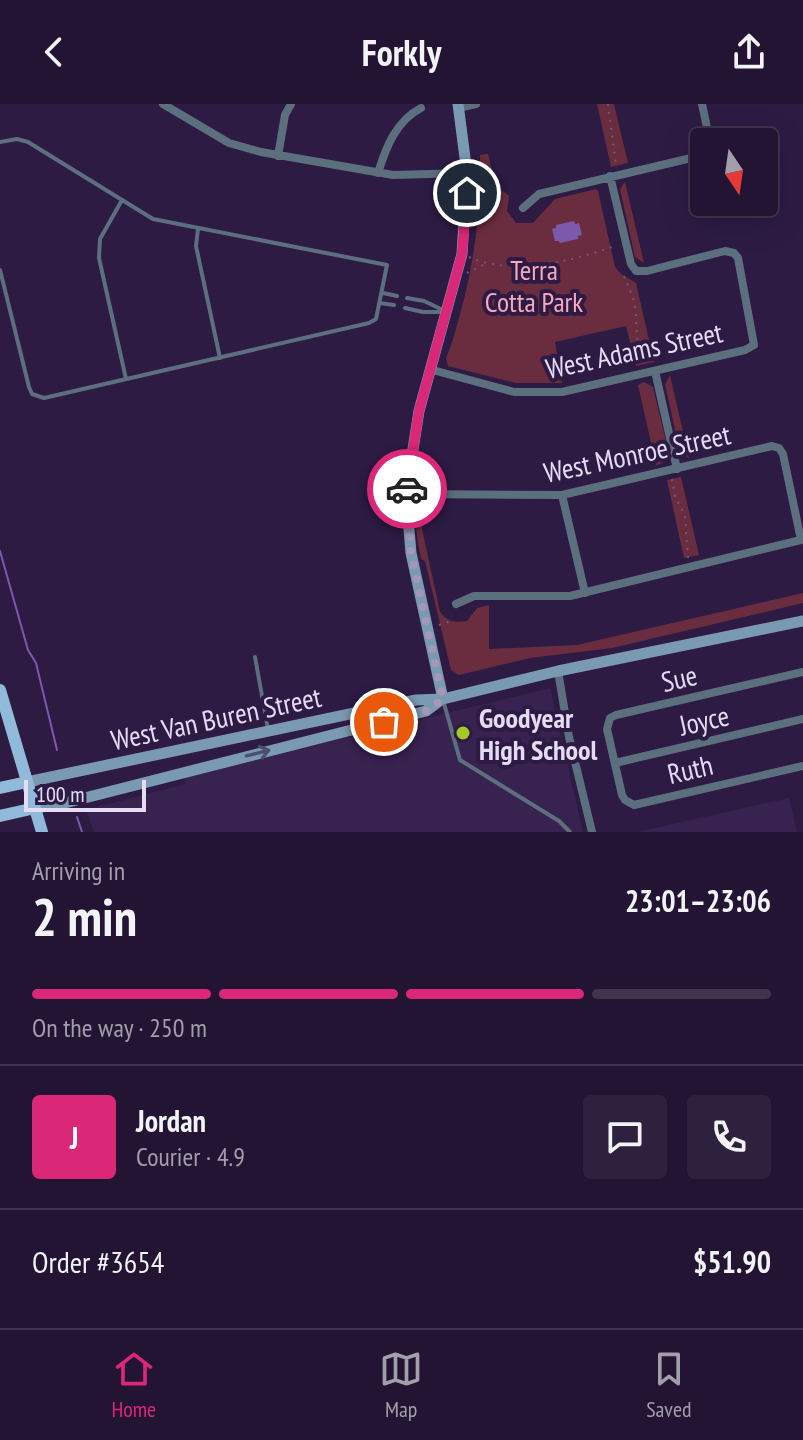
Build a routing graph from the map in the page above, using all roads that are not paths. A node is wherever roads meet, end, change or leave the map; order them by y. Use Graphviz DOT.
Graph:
graph roads {
  1 [pos="291,104"];
  2 [pos="476,104"];
  3 [pos="702,104"];
  4 [pos="168,105"];
  5 [pos="458,106"];
  6 [pos="421,108"];
  7 [pos="707,128"];
  8 [pos="0,142"];
  9 [pos="278,156"];
  10 [pos="690,158"];
  11 [pos="378,173"];
  12 [pos="467,173"];
  13 [pos="610,176"];
  14 [pos="122,200"];
  15 [pos="523,208"];
  16 [pos="198,229"];
  17 [pos="0,270"];
  18 [pos="382,292"];
  19 [pos="397,296"];
  20 [pos="407,298"];
  21 [pos="380,303"];
  22 [pos="394,305"];
  23 [pos="405,308"];
  24 [pos="447,312"];
  25 [pos="220,358"];
  26 [pos="429,369"];
  27 [pos="655,371"];
  28 [pos="126,379"];
  29 [pos="677,469"];
  30 [pos="374,488"];
  31 [pos="406,494"];
  32 [pos="562,495"];
  33 [pos="375,500"];
  34 [pos="585,593"];
  35 [pos="456,604"];
  36 [pos="803,621"];
  37 [pos="255,657"];
  38 [pos="558,671"];
  39 [pos="803,672"];
  40 [pos="0,690"];
  41 [pos="443,699"];
  42 [pos="803,719"];
  43 [pos="268,731"];
  44 [pos="615,763"];
  45 [pos="803,766"];
  46 [pos="27,782"];
  47 [pos="0,788"];
  48 [pos="35,808"];
  49 [pos="0,816"];
  50 [pos="42,832"];
  51 [pos="570,832"];
  52 [pos="592,832"];
  1 -- 9 [label="street"];
  2 -- 5 [label="street"];
  3 -- 7 [label="street"];
  4 -- 9 [label="street"];
  5 -- 12 [label="main road"];
  6 -- 11 [label="street"];
  8 -- 14 [label="lane"];
  9 -- 11 [label="street"];
  10 -- 13 [label="street"];
  11 -- 12 [label="street"];
  12 -- 24 [label="main road"];
  13 -- 15 [label="street"];
  13 -- 27 [label="street, West Adams Street"];
  14 -- 16 [label="lane"];
  14 -- 28 [label="lane"];
  16 -- 18 [label="lane"];
  16 -- 25 [label="lane"];
  17 -- 28 [label="lane"];
  18 -- 19 [label="lane"];
  18 -- 21 [label="lane"];
  20 -- 24 [label="lane"];
  21 -- 22 [label="lane"];
  21 -- 25 [label="lane"];
  23 -- 24 [label="lane"];
  24 -- 26 [label="main road"];
  25 -- 28 [label="lane"];
  26 -- 27 [label="street, West Adams Street"];
  26 -- 31 [label="main road"];
  27 -- 29 [label="street"];
  29 -- 32 [label="street, West Monroe Street"];
  29 -- 34 [label="street, West Monroe Street"];
  30 -- 33 [label="lane"];
  31 -- 32 [label="street, West Monroe Street"];
  31 -- 41 [label="main road"];
  32 -- 34 [label="street"];
  34 -- 35 [label="street"];
  36 -- 38 [label="main road, West Van Buren Street"];
  37 -- 43 [label="lane"];
  38 -- 41 [label="main road, West Van Buren Street"];
  38 -- 52 [label="street"];
  39 -- 44 [label="street, Sue"];
  40 -- 46 [label="main road"];
  41 -- 43 [label="main road, West Van Buren Street"];
  48 -- 41 [label="main road, West Van Buren Street, one-way"];
  41 -- 51 [label="lane"];
  42 -- 44 [label="street, Joyce"];
  43 -- 46 [label="main road, West Van Buren Street"];
  44 -- 45 [label="street, Ruth"];
  46 -- 47 [label="main road, West Van Buren Street"];
  46 -- 48 [label="main road"];
  48 -- 49 [label="main road, West Van Buren Street"];
  48 -- 50 [label="main road"];
}
